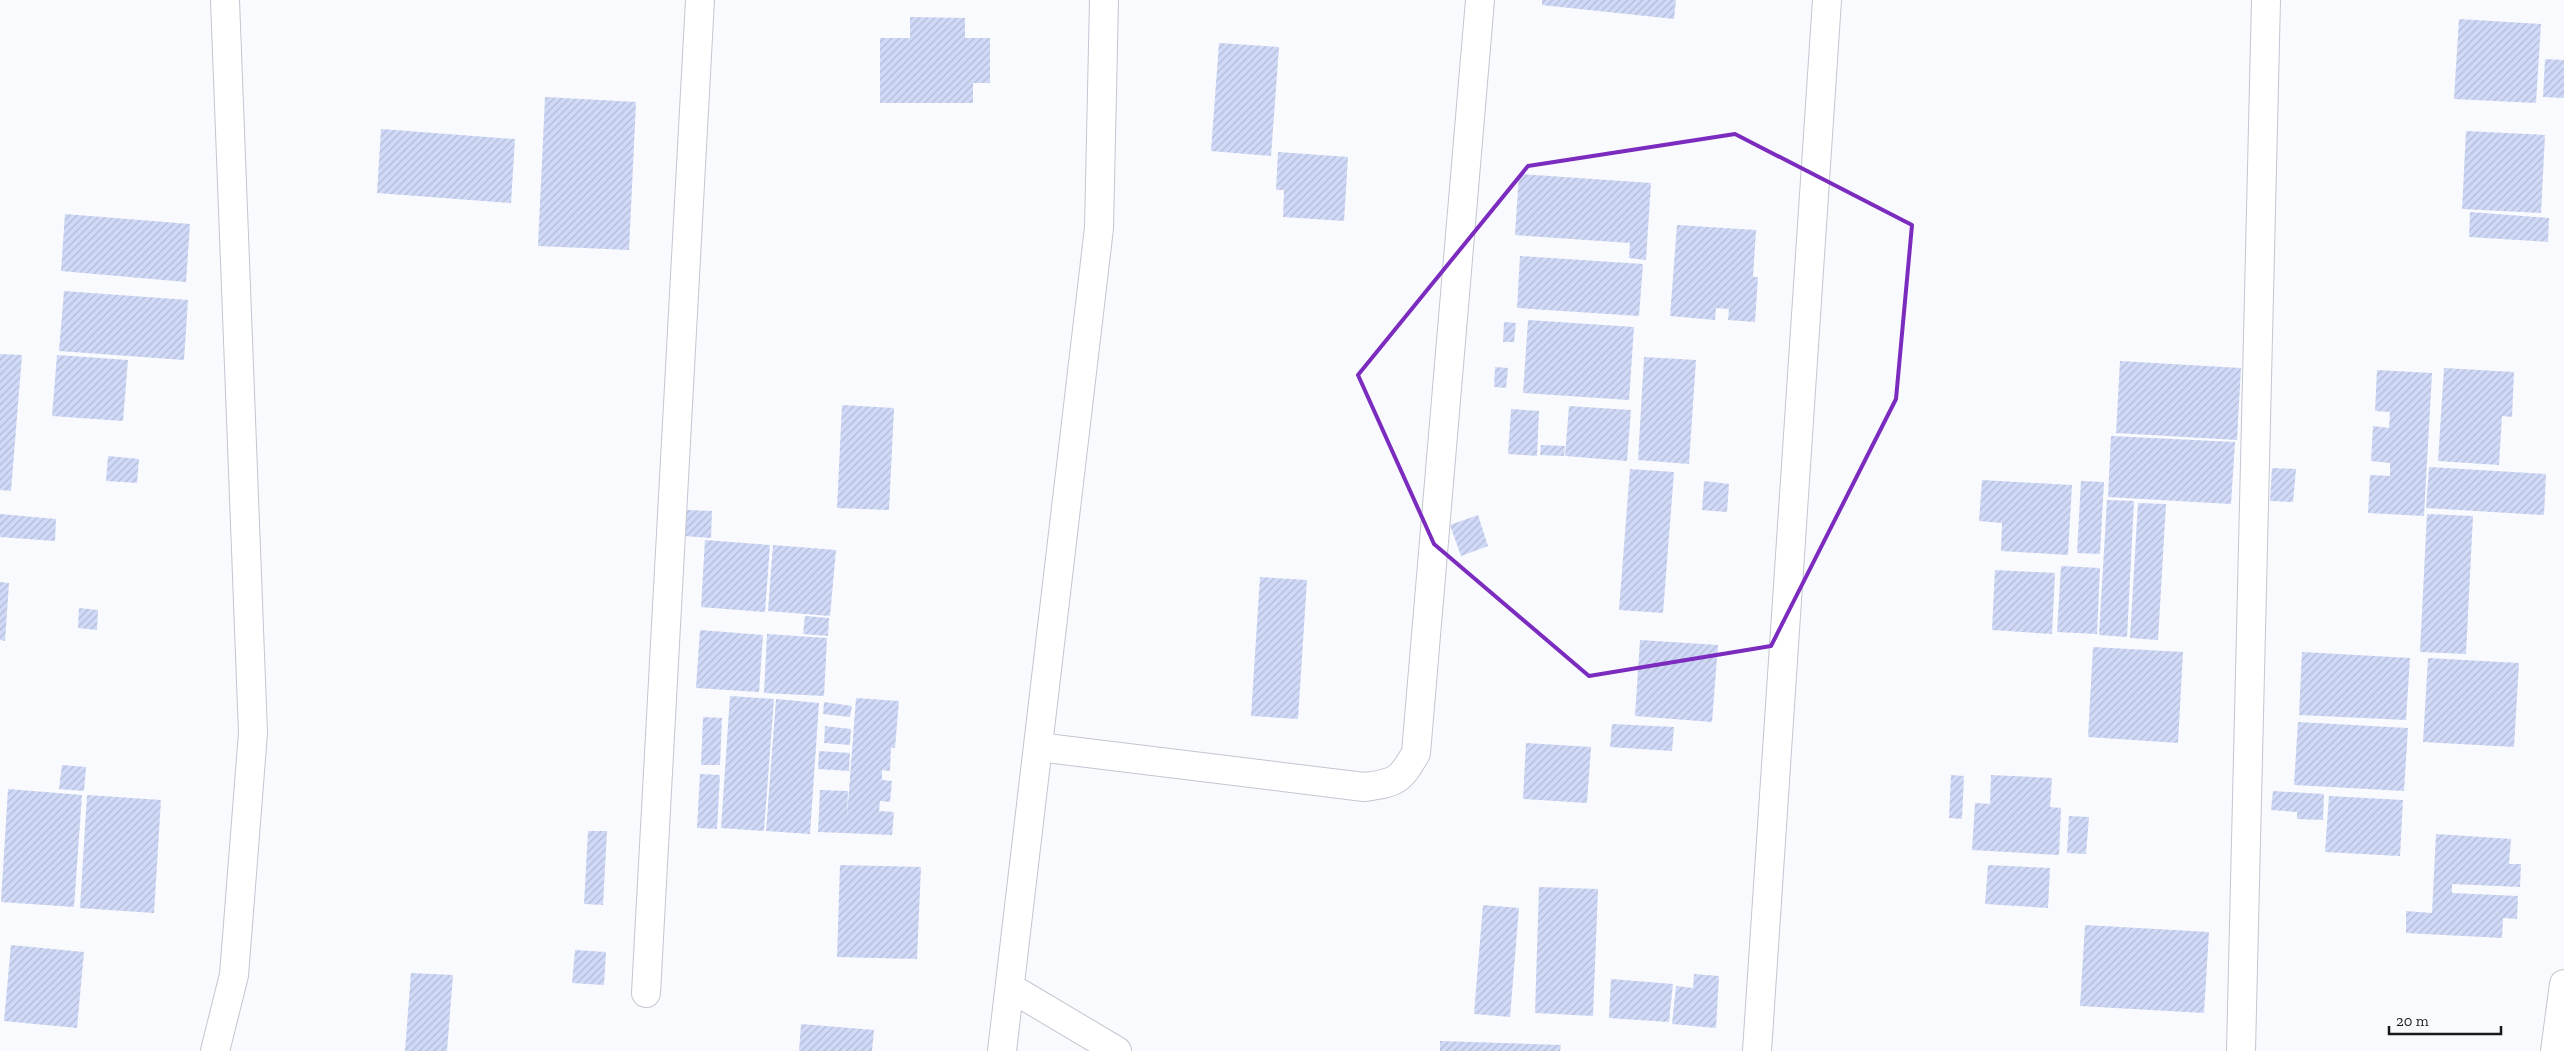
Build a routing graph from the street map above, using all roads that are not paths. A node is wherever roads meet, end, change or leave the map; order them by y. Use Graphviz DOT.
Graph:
graph roads {
  1 [pos="224,0"];
  2 [pos="700,0"];
  3 [pos="1104,0"];
  4 [pos="1480,0"];
  5 [pos="1827,0"];
  6 [pos="2266,0"];
  7 [pos="1038,747"];
  8 [pos="2564,984"];
  9 [pos="1011,988"];
  10 [pos="646,993"];
  11 [pos="215,1051"];
  12 [pos="1002,1051"];
  13 [pos="1117,1051"];
  14 [pos="1757,1051"];
  15 [pos="2241,1051"];
  16 [pos="2555,1051"];
  1 -- 11 [label="street"];
  2 -- 10 [label="street"];
  3 -- 7 [label="street"];
  4 -- 7 [label="street"];
  5 -- 14 [label="street"];
  6 -- 15 [label="street"];
  7 -- 9 [label="street"];
  8 -- 16 [label="street"];
  9 -- 12 [label="street"];
  9 -- 13 [label="street"];
}
